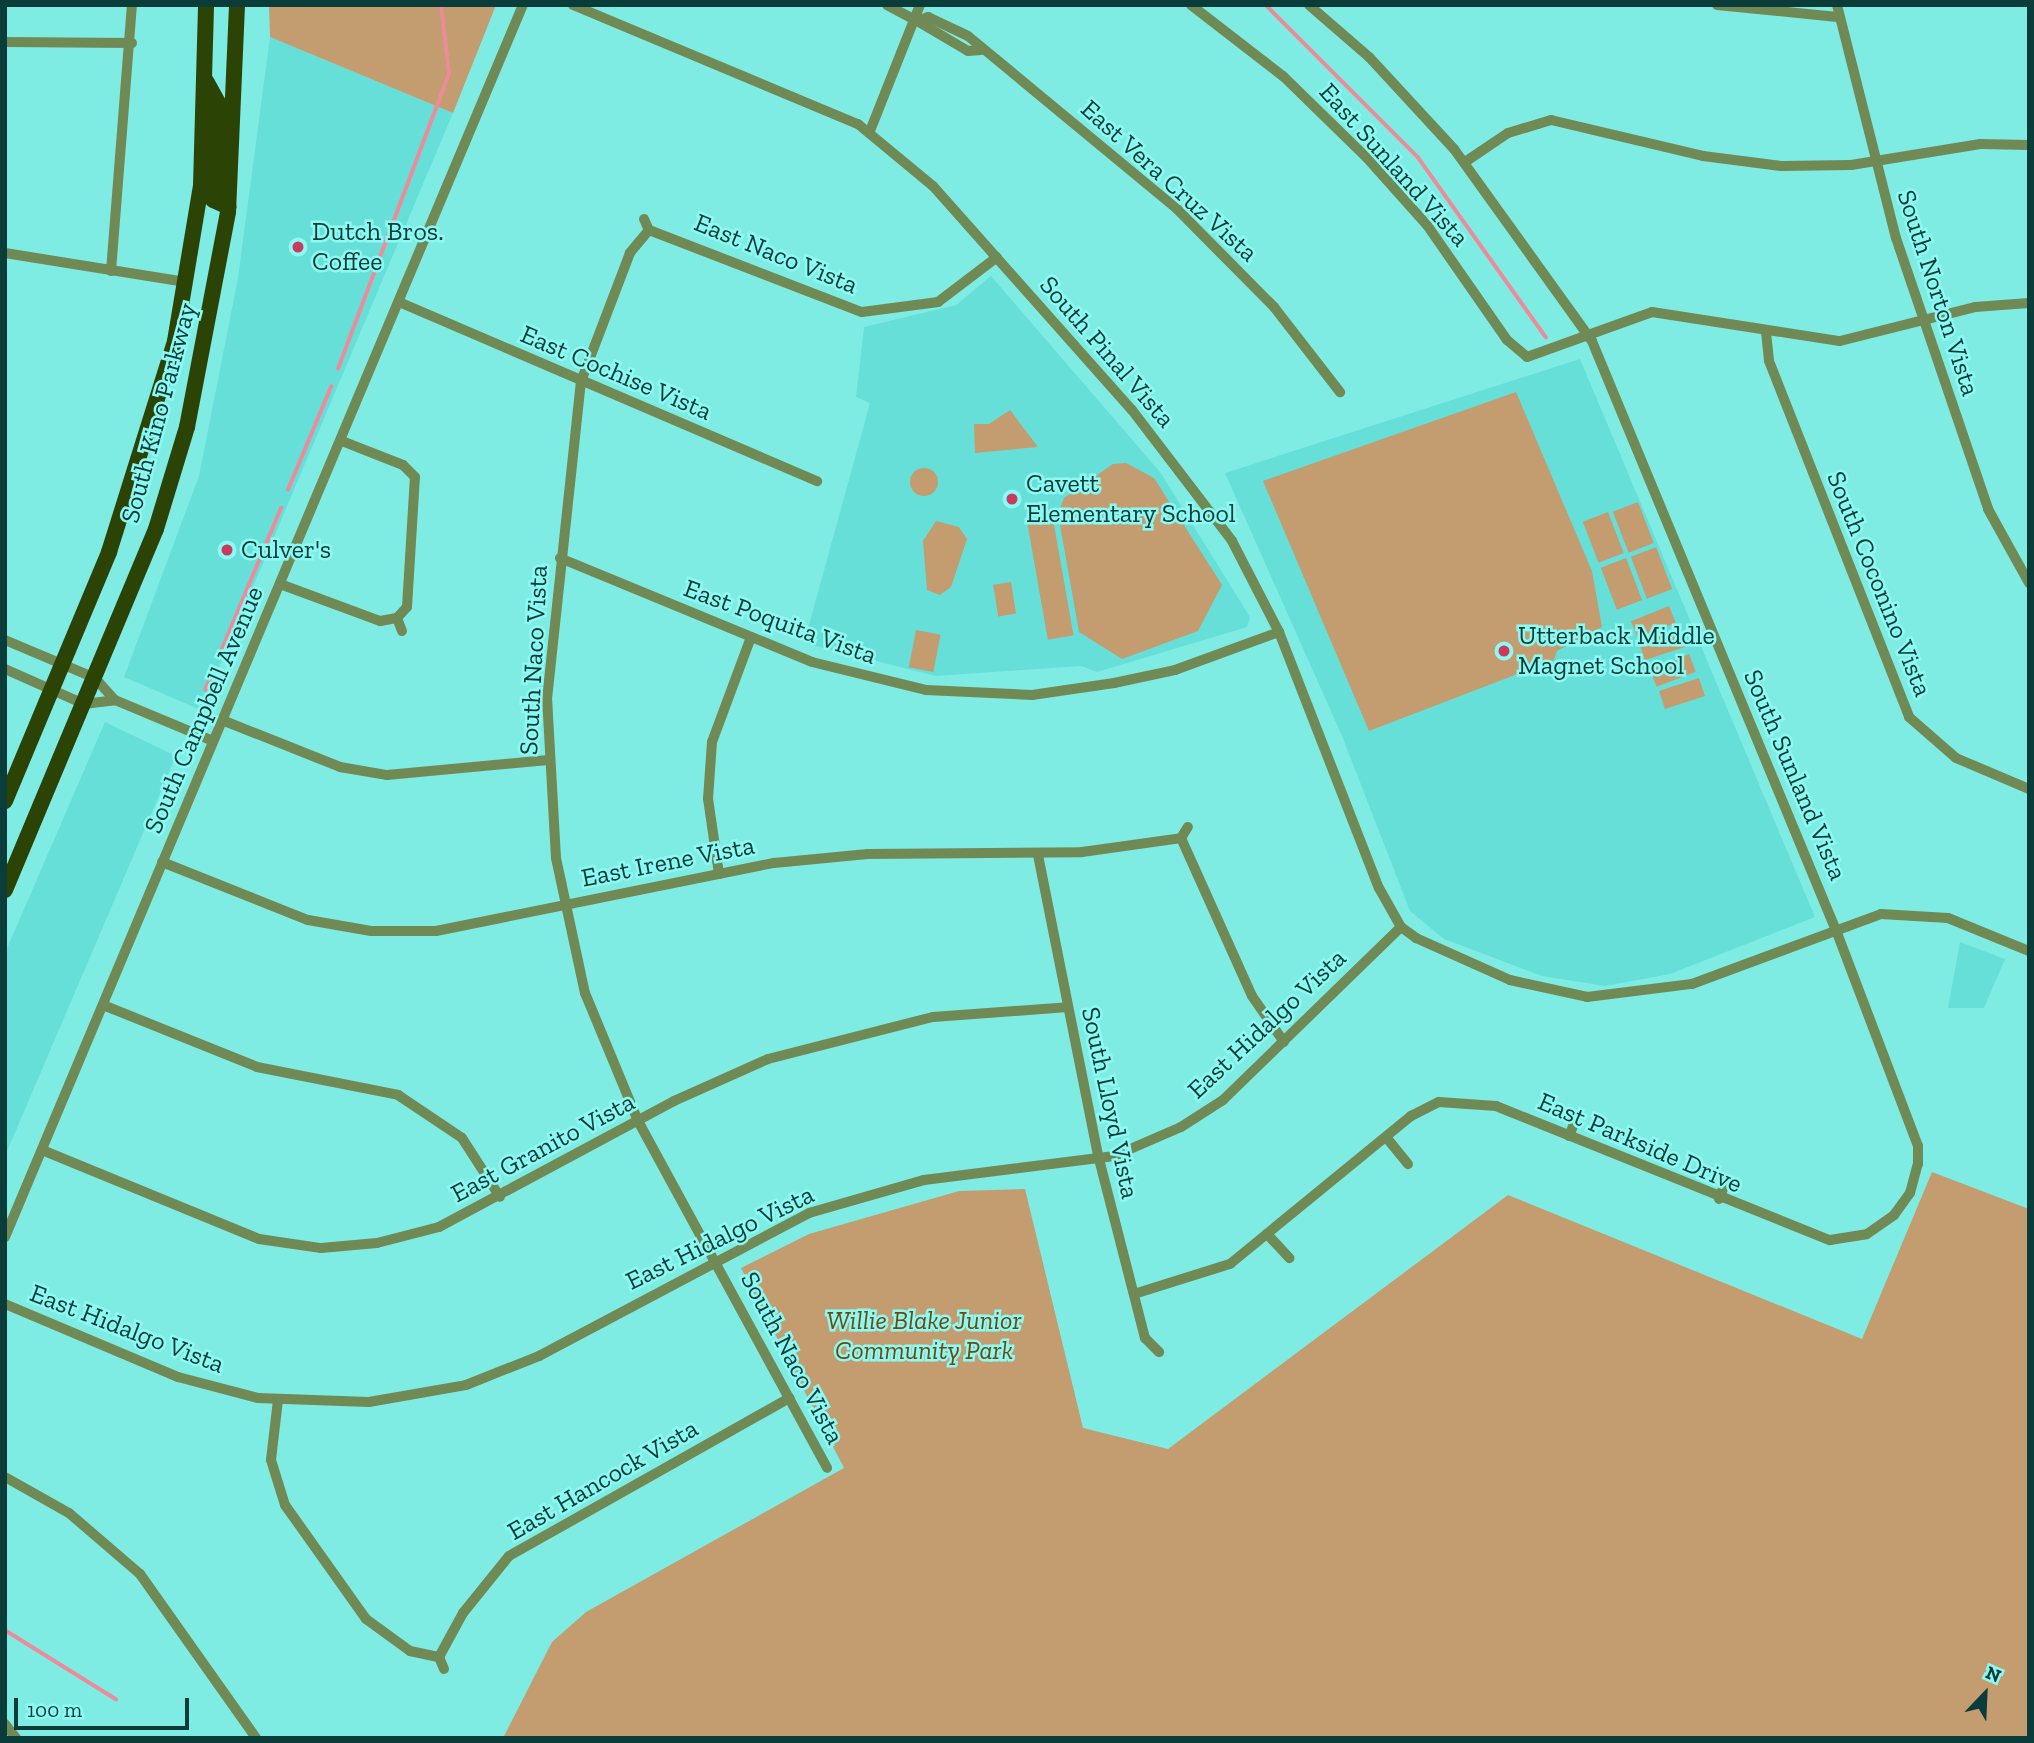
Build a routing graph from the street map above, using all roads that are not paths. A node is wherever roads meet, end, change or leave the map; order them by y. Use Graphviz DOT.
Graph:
graph roads {
  1 [pos="132,5"];
  2 [pos="206,5"];
  3 [pos="237,5"];
  4 [pos="523,5"];
  5 [pos="573,5"];
  6 [pos="887,5"];
  7 [pos="920,5"];
  8 [pos="1191,5"];
  9 [pos="1309,5"];
  10 [pos="1717,5"];
  11 [pos="1837,5"];
  12 [pos="1837,17"];
  13 [pos="917,21"];
  14 [pos="5,42"];
  15 [pos="132,43"];
  16 [pos="205,79"];
  17 [pos="870,131"];
  18 [pos="2029,145"];
  19 [pos="1465,162"];
  20 [pos="1874,162"];
  21 [pos="229,206"];
  22 [pos="644,219"];
  23 [pos="649,230"];
  24 [pos="5,253"];
  25 [pos="997,257"];
  26 [pos="111,271"];
  27 [pos="186,282"];
  28 [pos="399,302"];
  29 [pos="2029,303"];
  30 [pos="1926,322"];
  31 [pos="1766,332"];
  32 [pos="1591,340"];
  33 [pos="581,381"];
  34 [pos="1340,393"];
  35 [pos="342,441"];
  36 [pos="817,481"];
  37 [pos="560,558"];
  38 [pos="2029,583"];
  39 [pos="280,584"];
  40 [pos="397,618"];
  41 [pos="402,631"];
  42 [pos="1279,632"];
  43 [pos="751,637"];
  44 [pos="5,640"];
  45 [pos="63,664"];
  46 [pos="5,669"];
  47 [pos="95,678"];
  48 [pos="52,690"];
  49 [pos="115,700"];
  50 [pos="84,704"];
  51 [pos="222,720"];
  52 [pos="213,741"];
  53 [pos="548,760"];
  54 [pos="2029,789"];
  55 [pos="5,801"];
  56 [pos="1188,827"];
  57 [pos="1181,838"];
  58 [pos="1038,855"];
  59 [pos="162,862"];
  60 [pos="719,874"];
  61 [pos="5,890"];
  62 [pos="564,904"];
  63 [pos="1401,927"];
  64 [pos="1835,928"];
  65 [pos="2029,951"];
  66 [pos="103,1005"];
  67 [pos="1068,1007"];
  68 [pos="1284,1042"];
  69 [pos="1576,1119"];
  70 [pos="638,1121"];
  71 [pos="1569,1136"];
  72 [pos="1386,1137"];
  73 [pos="42,1150"];
  74 [pos="1099,1159"];
  75 [pos="1408,1164"];
  76 [pos="1726,1181"];
  77 [pos="500,1196"];
  78 [pos="1719,1199"];
  79 [pos="1883,1224"];
  80 [pos="1268,1234"];
  81 [pos="5,1237"];
  82 [pos="1289,1258"];
  83 [pos="714,1259"];
  84 [pos="1133,1294"];
  85 [pos="5,1304"];
  86 [pos="1158,1352"];
  87 [pos="789,1398"];
  88 [pos="278,1400"];
  89 [pos="827,1468"];
  90 [pos="5,1477"];
  91 [pos="5,1724"];
  92 [pos="16,1738"];
  93 [pos="256,1738"];
  1 -- 15 [label="street"];
  2 -- 16 [label="main road, South Kino Parkway"];
  3 -- 21 [label="main road, South Kino Parkway"];
  4 -- 28 [label="street, South Campbell Avenue"];
  5 -- 17 [label="street, South Pinal Vista"];
  6 -- 13 [label="street, East Vera Cruz Vista"];
  7 -- 13 [label="street"];
  8 -- 32 [label="street, East Sunland Vista"];
  9 -- 19 [label="street, East Sunland Vista"];
  10 -- 12 [label="street"];
  11 -- 12 [label="street, South Norton Vista"];
  12 -- 20 [label="street, South Norton Vista"];
  13 -- 17 [label="street"];
  13 -- 34 [label="street, East Vera Cruz Vista"];
  14 -- 15 [label="street"];
  15 -- 26 [label="street"];
  16 -- 21 [label="main road"];
  16 -- 27 [label="main road, South Kino Parkway"];
  17 -- 25 [label="street, South Pinal Vista"];
  18 -- 20 [label="street"];
  19 -- 20 [label="street"];
  19 -- 32 [label="street, East Sunland Vista"];
  20 -- 30 [label="street, South Norton Vista"];
  21 -- 47 [label="main road, South Kino Parkway"];
  22 -- 23 [label="street"];
  23 -- 25 [label="street, East Naco Vista"];
  23 -- 33 [label="street, South Naco Vista"];
  24 -- 26 [label="street"];
  25 -- 42 [label="street, South Pinal Vista"];
  26 -- 27 [label="street"];
  27 -- 45 [label="main road, South Kino Parkway"];
  28 -- 33 [label="street, East Cochise Vista"];
  28 -- 35 [label="street, South Campbell Avenue"];
  29 -- 30 [label="street"];
  30 -- 31 [label="street"];
  30 -- 38 [label="street, South Norton Vista"];
  31 -- 32 [label="street"];
  31 -- 54 [label="street, South Coconino Vista"];
  32 -- 64 [label="street, South Sunland Vista"];
  33 -- 36 [label="street, East Cochise Vista"];
  33 -- 37 [label="street, South Naco Vista"];
  35 -- 39 [label="street, South Campbell Avenue"];
  35 -- 40 [label="street"];
  37 -- 43 [label="street, East Poquita Vista"];
  37 -- 53 [label="street, South Naco Vista"];
  39 -- 40 [label="street"];
  39 -- 51 [label="street, South Campbell Avenue"];
  40 -- 41 [label="street"];
  42 -- 43 [label="street, East Poquita Vista"];
  42 -- 63 [label="street, South Pinal Vista"];
  43 -- 60 [label="street"];
  44 -- 45 [label="street"];
  45 -- 47 [label="street"];
  45 -- 48 [label="main road, South Kino Parkway"];
  46 -- 48 [label="street"];
  47 -- 49 [label="street"];
  47 -- 50 [label="main road, South Kino Parkway"];
  48 -- 50 [label="street"];
  48 -- 55 [label="main road, South Kino Parkway"];
  49 -- 50 [label="street"];
  49 -- 52 [label="street"];
  50 -- 61 [label="main road, South Kino Parkway"];
  51 -- 52 [label="street, South Campbell Avenue"];
  51 -- 53 [label="street"];
  52 -- 59 [label="street, South Campbell Avenue"];
  53 -- 62 [label="street, South Naco Vista"];
  56 -- 57 [label="street"];
  57 -- 58 [label="street, East Irene Vista"];
  57 -- 68 [label="street"];
  58 -- 60 [label="street, East Irene Vista"];
  58 -- 67 [label="street, South Lloyd Vista"];
  59 -- 62 [label="street, East Irene Vista"];
  59 -- 66 [label="street, South Campbell Avenue"];
  60 -- 62 [label="street, East Irene Vista"];
  62 -- 70 [label="street, South Naco Vista"];
  63 -- 64 [label="street"];
  63 -- 68 [label="street, East Hidalgo Vista"];
  64 -- 65 [label="street"];
  64 -- 79 [label="street, South Sunland Vista"];
  66 -- 73 [label="street, South Campbell Avenue"];
  66 -- 77 [label="street"];
  67 -- 70 [label="street, East Granito Vista"];
  67 -- 74 [label="street, South Lloyd Vista"];
  68 -- 74 [label="street, East Hidalgo Vista"];
  69 -- 71 [label="street"];
  70 -- 77 [label="street, East Granito Vista"];
  70 -- 83 [label="street, South Naco Vista"];
  71 -- 72 [label="street, East Parkside Drive"];
  71 -- 78 [label="street, East Parkside Drive"];
  72 -- 75 [label="street"];
  72 -- 80 [label="street, East Parkside Drive"];
  73 -- 77 [label="street, East Granito Vista"];
  73 -- 81 [label="street, South Campbell Avenue"];
  74 -- 83 [label="street, East Hidalgo Vista"];
  74 -- 84 [label="street, South Lloyd Vista"];
  76 -- 78 [label="street"];
  78 -- 79 [label="street, East Parkside Drive"];
  80 -- 82 [label="street"];
  80 -- 84 [label="street, East Parkside Drive"];
  83 -- 87 [label="street, South Naco Vista"];
  83 -- 88 [label="street, East Hidalgo Vista"];
  84 -- 86 [label="street, South Lloyd Vista"];
  85 -- 88 [label="street, East Hidalgo Vista"];
  87 -- 88 [label="street, East Hancock Vista"];
  87 -- 89 [label="street, South Naco Vista"];
  90 -- 93 [label="street"];
  91 -- 92 [label="street"];
}
